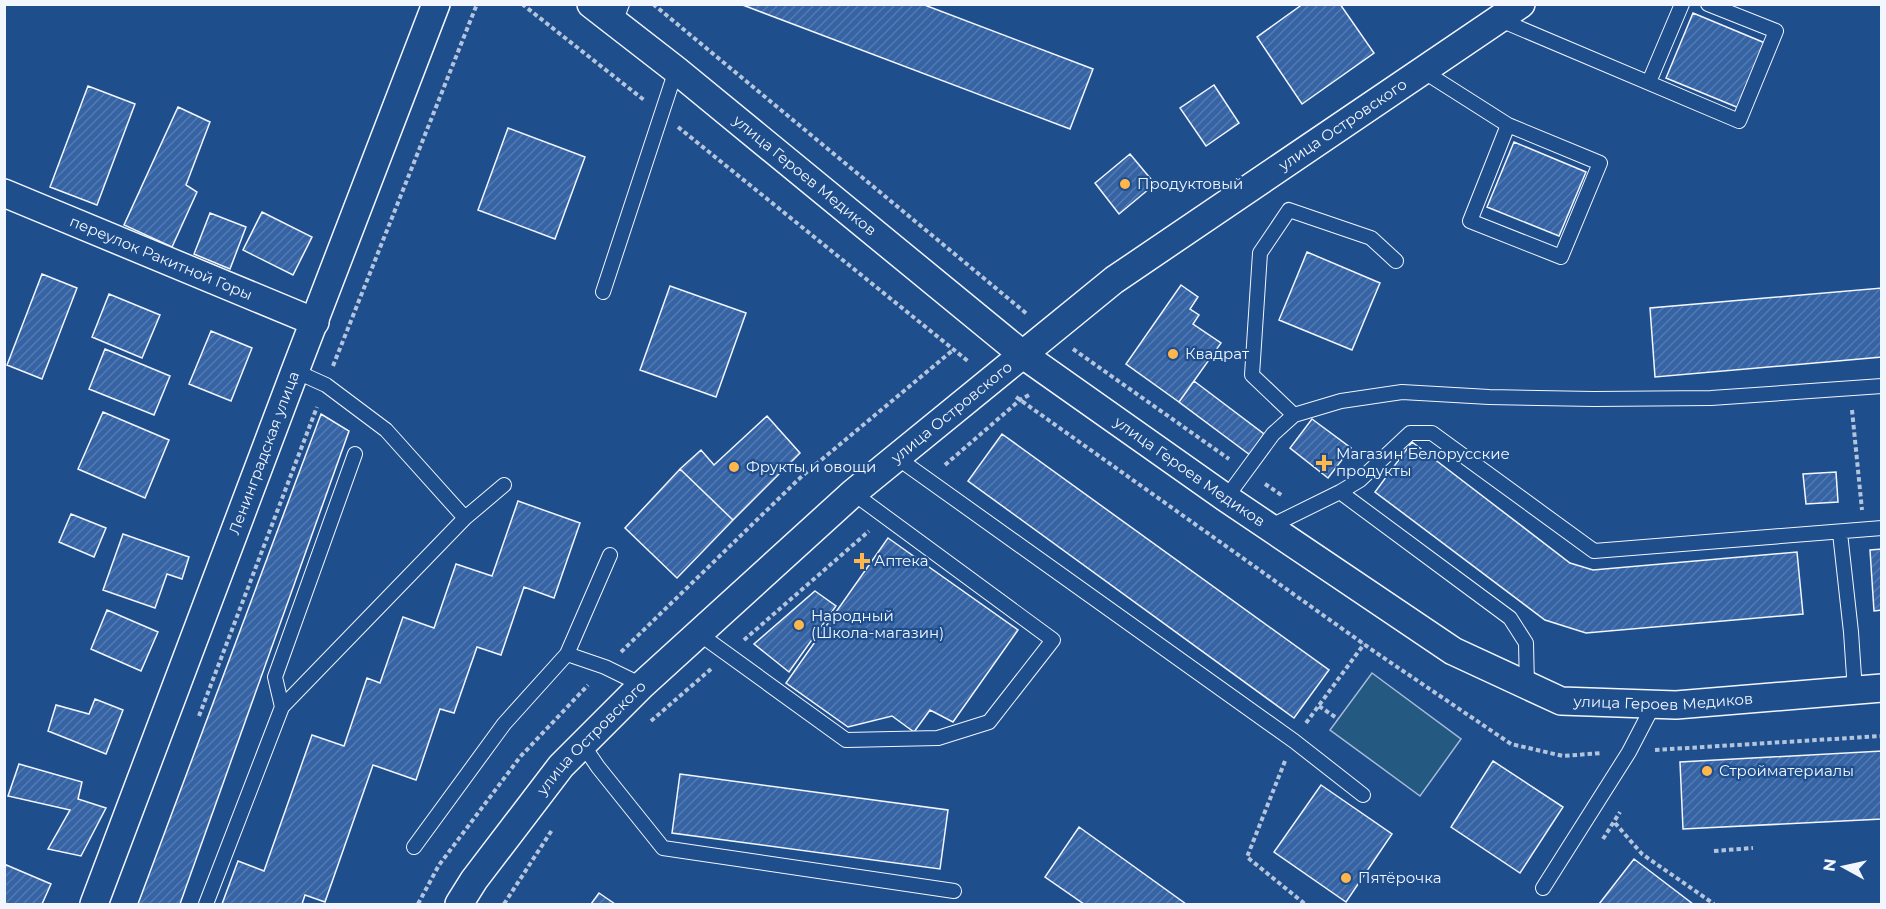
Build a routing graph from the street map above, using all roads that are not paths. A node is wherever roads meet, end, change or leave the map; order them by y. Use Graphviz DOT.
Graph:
graph roads {
  1 [pos="436,4"];
  2 [pos="591,4"];
  3 [pos="1521,4"];
  4 [pos="1682,4"];
  5 [pos="1708,4"];
  6 [pos="618,13"];
  7 [pos="1498,19"];
  8 [pos="676,70"];
  9 [pos="1423,71"];
  10 [pos="1649,82"];
  11 [pos="1508,125"];
  12 [pos="4,193"];
  13 [pos="1396,261"];
  14 [pos="603,292"];
  15 [pos="315,322"];
  16 [pos="1022,354"];
  17 [pos="295,371"];
  18 [pos="1881,386"];
  19 [pos="1294,415"];
  20 [pos="355,454"];
  21 [pos="896,457"];
  22 [pos="504,485"];
  23 [pos="1340,492"];
  24 [pos="853,493"];
  25 [pos="1226,498"];
  26 [pos="465,518"];
  27 [pos="1269,527"];
  28 [pos="1881,528"];
  29 [pos="1840,533"];
  30 [pos="610,555"];
  31 [pos="698,633"];
  32 [pos="567,654"];
  33 [pos="642,685"];
  34 [pos="1527,686"];
  35 [pos="1868,689"];
  36 [pos="1654,704"];
  37 [pos="282,707"];
  38 [pos="583,745"];
  39 [pos="1363,795"];
  40 [pos="414,847"];
  41 [pos="1543,888"];
  42 [pos="954,891"];
  43 [pos="94,904"];
  44 [pos="206,904"];
  45 [pos="459,904"];
  1 -- 15 [label="street, Ленинградская улица"];
  2 -- 6 [label="street, улица Героев Медиков"];
  3 -- 7 [label="street, улица Островского"];
  4 -- 10 [label="lane"];
  5 -- 10 [label="lane"];
  6 -- 8 [label="street, улица Героев Медиков"];
  7 -- 9 [label="street, улица Островского"];
  7 -- 10 [label="lane"];
  8 -- 14 [label="lane"];
  8 -- 16 [label="street, улица Героев Медиков"];
  9 -- 11 [label="lane"];
  9 -- 16 [label="street, улица Островского"];
  11 -- 11 [label="lane"];
  12 -- 15 [label="street, переулок Ракитной Горы"];
  13 -- 19 [label="lane"];
  15 -- 17 [label="street, Ленинградская улица"];
  16 -- 21 [label="street, улица Островского"];
  16 -- 25 [label="street, улица Героев Медиков"];
  17 -- 26 [label="lane"];
  17 -- 43 [label="street, Ленинградская улица"];
  18 -- 19 [label="lane"];
  19 -- 25 [label="lane"];
  20 -- 37 [label="lane"];
  21 -- 24 [label="street, улица Островского"];
  21 -- 39 [label="lane"];
  22 -- 26 [label="lane"];
  23 -- 27 [label="lane"];
  23 -- 29 [label="lane"];
  23 -- 34 [label="lane"];
  24 -- 31 [label="street, улица Островского"];
  24 -- 31 [label="lane"];
  25 -- 27 [label="street, улица Героев Медиков"];
  26 -- 37 [label="lane"];
  27 -- 34 [label="street, улица Героев Медиков"];
  28 -- 29 [label="lane"];
  29 -- 35 [label="lane"];
  30 -- 32 [label="lane"];
  31 -- 33 [label="street, улица Островского"];
  32 -- 33 [label="lane"];
  32 -- 40 [label="lane"];
  33 -- 38 [label="street, улица Островского"];
  34 -- 36 [label="street, улица Героев Медиков"];
  35 -- 36 [label="street, улица Героев Медиков"];
  36 -- 41 [label="lane"];
  37 -- 44 [label="lane"];
  38 -- 42 [label="lane"];
  38 -- 45 [label="street, улица Островского"];
}
